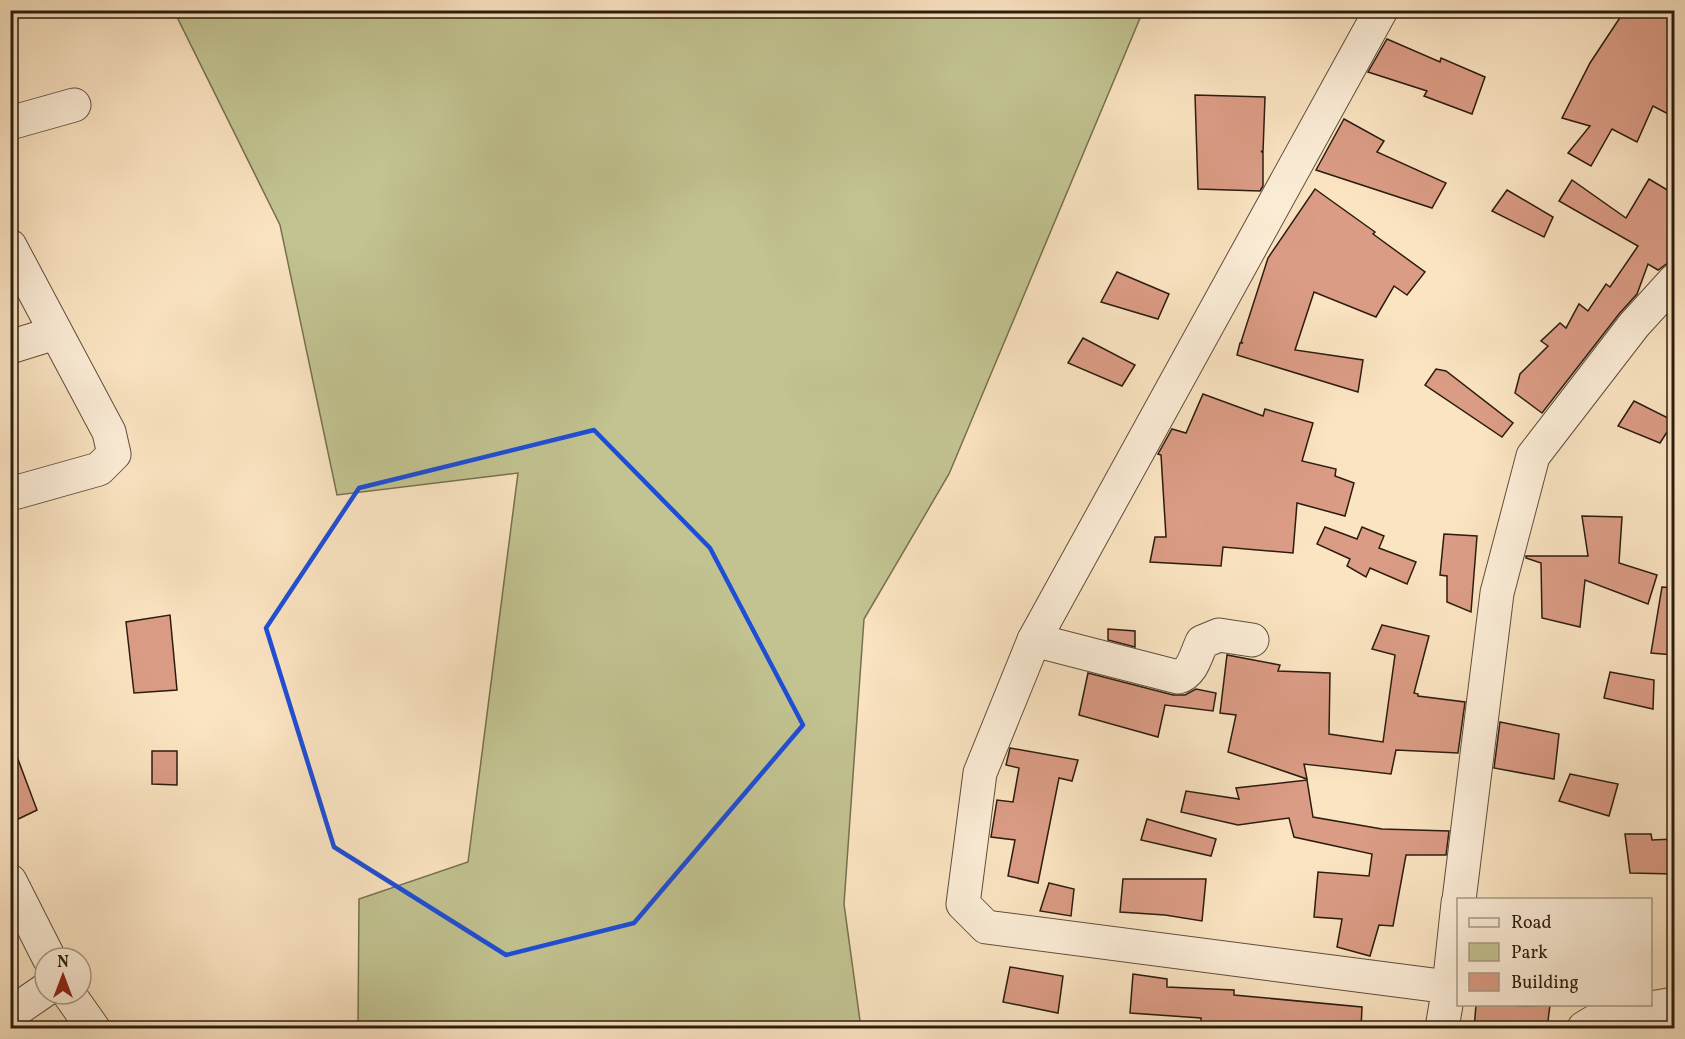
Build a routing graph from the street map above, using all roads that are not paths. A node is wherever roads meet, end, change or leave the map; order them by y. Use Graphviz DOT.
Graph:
graph roads {
  1 [pos="1381,10"];
  2 [pos="74,105"];
  3 [pos="10,123"];
  4 [pos="10,246"];
  5 [pos="1674,281"];
  6 [pos="56,333"];
  7 [pos="10,347"];
  8 [pos="10,494"];
  9 [pos="1034,640"];
  10 [pos="1252,640"];
  11 [pos="10,880"];
  12 [pos="1459,898"];
  13 [pos="1457,919"];
  14 [pos="43,946"];
  15 [pos="1449,987"];
  16 [pos="33,998"];
  17 [pos="1674,1004"];
  18 [pos="77,1006"];
  19 [pos="10,1014"];
  20 [pos="93,1029"];
  21 [pos="1442,1029"];
  22 [pos="1584,1029"];
  1 -- 9 [label="street"];
  2 -- 3 [label="street"];
  4 -- 6 [label="street"];
  5 -- 12 [label="street"];
  6 -- 7 [label="street"];
  6 -- 8 [label="street"];
  9 -- 10 [label="street"];
  9 -- 15 [label="street"];
  11 -- 14 [label="street"];
  13 -- 15 [label="street"];
  15 -- 21 [label="street"];
  16 -- 19 [label="street"];
  17 -- 22 [label="street"];
  18 -- 20 [label="street"];
}
